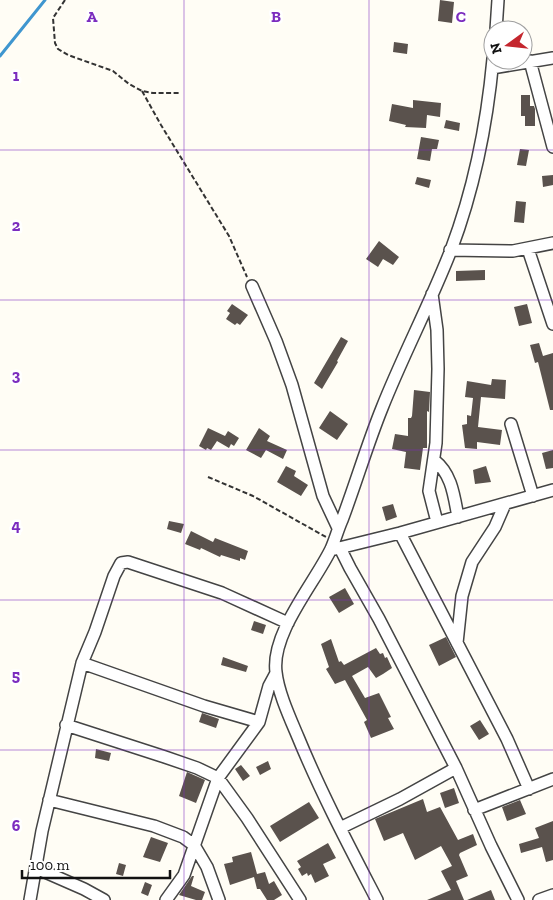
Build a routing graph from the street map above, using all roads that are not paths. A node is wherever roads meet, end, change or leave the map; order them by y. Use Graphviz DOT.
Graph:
graph roads {
  1 [pos="498,0"];
  2 [pos="497,20"];
  3 [pos="553,58"];
  4 [pos="533,61"];
  5 [pos="492,70"];
  6 [pos="532,70"];
  7 [pos="553,147"];
  8 [pos="553,243"];
  9 [pos="528,248"];
  10 [pos="450,250"];
  11 [pos="252,286"];
  12 [pos="432,294"];
  13 [pos="553,324"];
  14 [pos="511,424"];
  15 [pos="434,460"];
  16 [pos="553,490"];
  17 [pos="533,496"];
  18 [pos="505,504"];
  19 [pos="458,517"];
  20 [pos="437,522"];
  21 [pos="338,528"];
  22 [pos="400,533"];
  23 [pos="335,547"];
  24 [pos="288,623"];
  25 [pos="457,645"];
  26 [pos="82,663"];
  27 [pos="276,673"];
  28 [pos="258,722"];
  29 [pos="66,726"];
  30 [pos="456,768"];
  31 [pos="218,778"];
  32 [pos="553,779"];
  33 [pos="529,788"];
  34 [pos="49,800"];
  35 [pos="474,810"];
  36 [pos="340,828"];
  37 [pos="194,846"];
  38 [pos="36,868"];
  39 [pos="553,895"];
  40 [pos="30,900"];
  41 [pos="104,900"];
  42 [pos="166,900"];
  43 [pos="219,900"];
  44 [pos="300,900"];
  45 [pos="377,900"];
  46 [pos="518,900"];
  47 [pos="539,900"];
  1 -- 2 [label="street"];
  3 -- 4 [label="street"];
  5 -- 10 [label="street"];
  6 -- 7 [label="street"];
  8 -- 9 [label="street"];
  9 -- 10 [label="street"];
  9 -- 13 [label="street"];
  10 -- 12 [label="street"];
  11 -- 21 [label="street"];
  12 -- 15 [label="street"];
  12 -- 21 [label="street"];
  14 -- 17 [label="street"];
  15 -- 19 [label="street"];
  15 -- 20 [label="street"];
  16 -- 17 [label="street"];
  17 -- 18 [label="street"];
  18 -- 19 [label="street"];
  18 -- 25 [label="street"];
  19 -- 20 [label="street"];
  20 -- 22 [label="street"];
  21 -- 23 [label="street"];
  22 -- 23 [label="street"];
  22 -- 25 [label="street"];
  23 -- 24 [label="street"];
  23 -- 30 [label="street"];
  24 -- 26 [label="street"];
  24 -- 27 [label="street"];
  25 -- 33 [label="street"];
  26 -- 28 [label="street"];
  26 -- 29 [label="street"];
  27 -- 28 [label="street"];
  27 -- 36 [label="street"];
  28 -- 31 [label="street"];
  29 -- 31 [label="street"];
  29 -- 34 [label="street"];
  30 -- 35 [label="street"];
  30 -- 36 [label="street"];
  31 -- 37 [label="street"];
  31 -- 44 [label="street"];
  32 -- 33 [label="street"];
  33 -- 35 [label="street"];
  34 -- 37 [label="street"];
  34 -- 38 [label="street"];
  35 -- 46 [label="street"];
  36 -- 45 [label="street"];
  37 -- 42 [label="street"];
  37 -- 43 [label="street"];
  38 -- 40 [label="street"];
  38 -- 41 [label="street"];
  39 -- 47 [label="street"];
}
